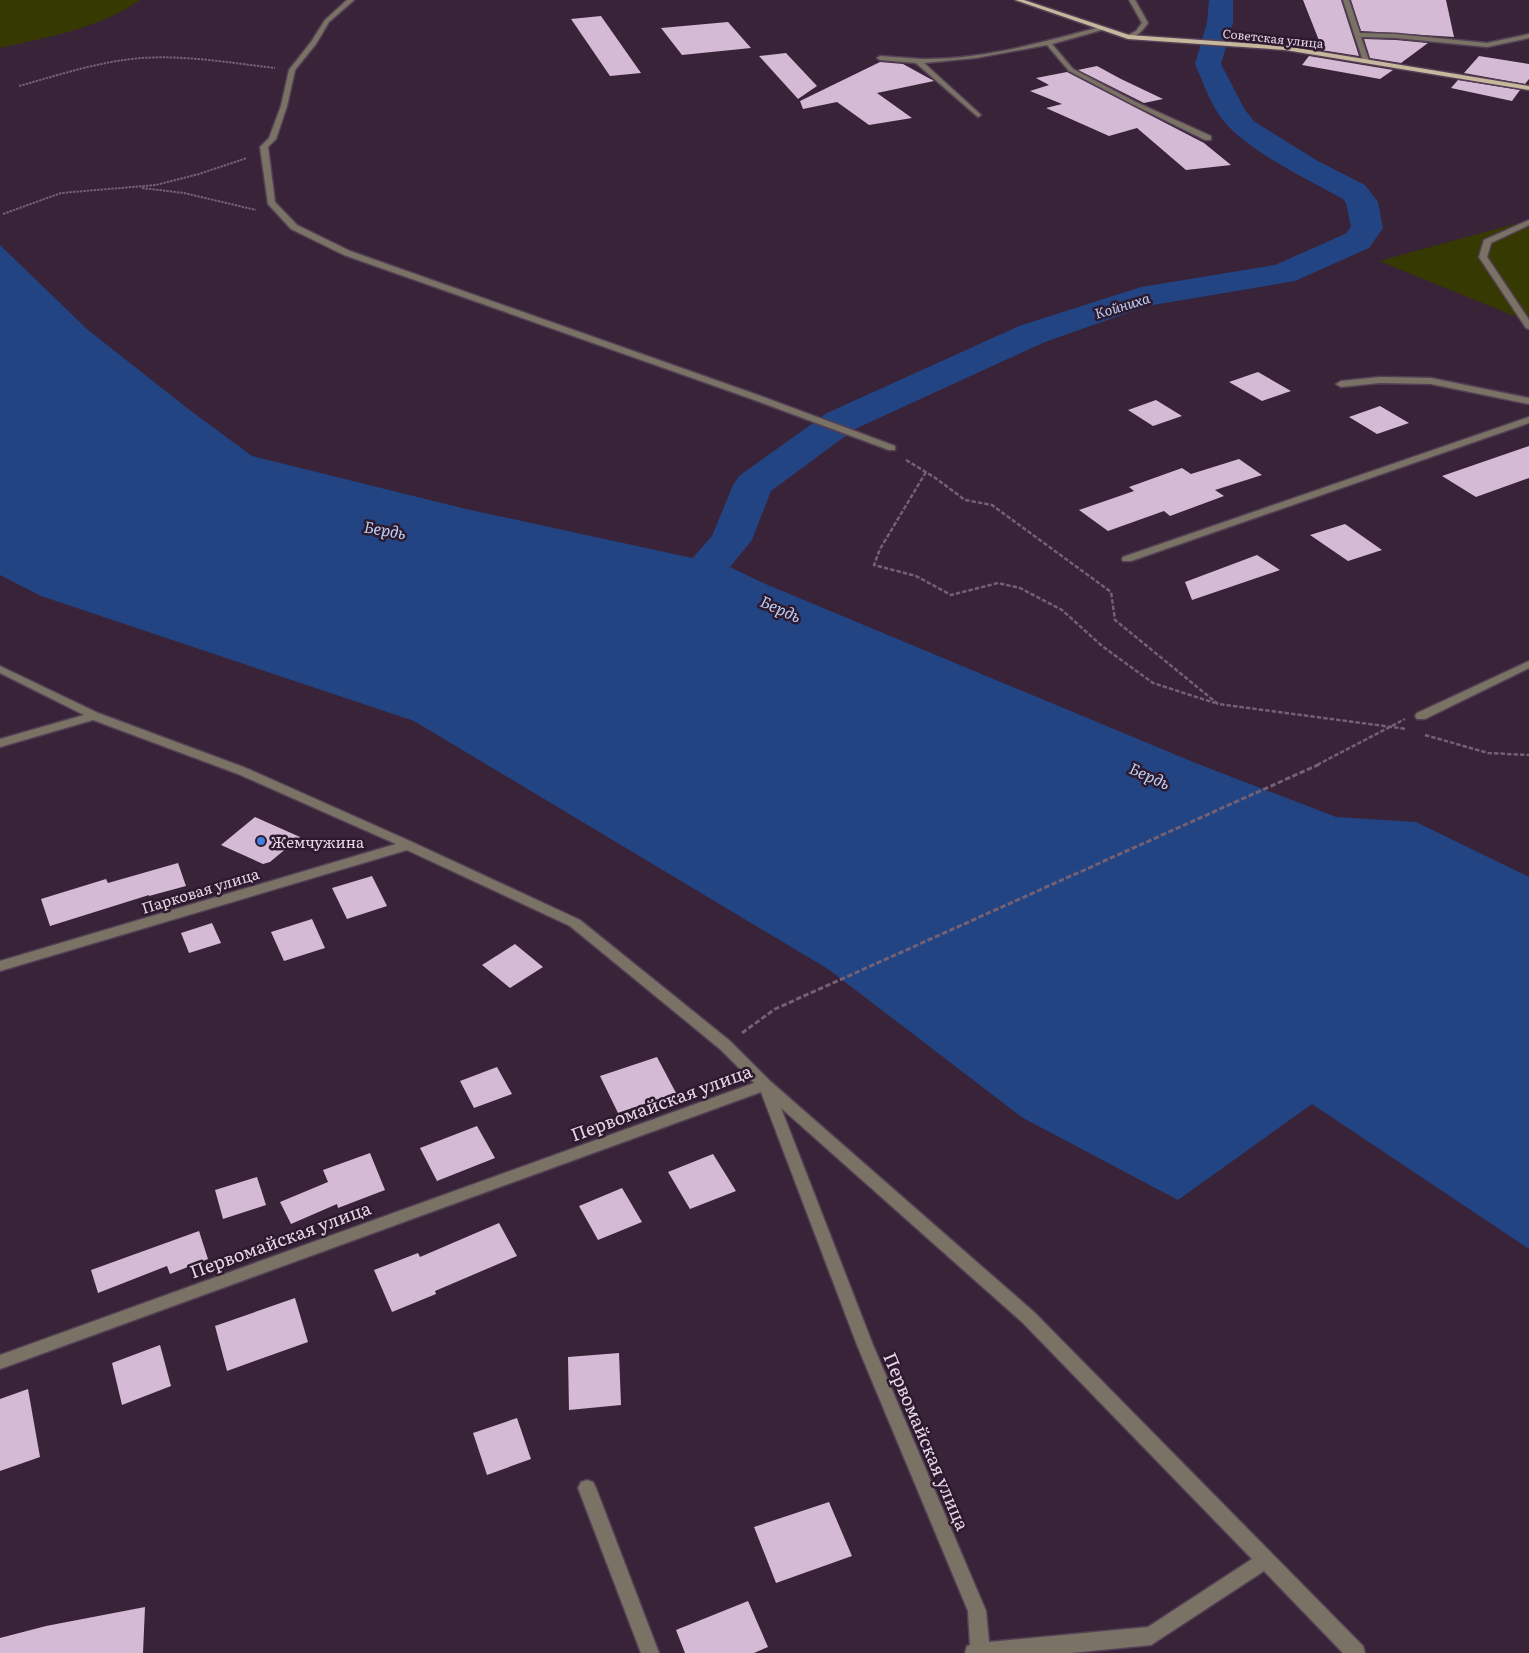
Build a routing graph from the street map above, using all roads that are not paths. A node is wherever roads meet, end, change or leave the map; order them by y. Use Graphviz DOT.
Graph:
graph roads {
  1 [pos="351,0"];
  2 [pos="1018,0"];
  3 [pos="1132,0"];
  4 [pos="1346,0"];
  5 [pos="1100,29"];
  6 [pos="1358,34"];
  7 [pos="1529,36"];
  8 [pos="1128,37"];
  9 [pos="1049,44"];
  10 [pos="880,58"];
  11 [pos="917,60"];
  12 [pos="1366,61"];
  13 [pos="1529,88"];
  14 [pos="978,115"];
  15 [pos="1208,138"];
  16 [pos="1529,222"];
  17 [pos="1529,326"];
  18 [pos="1341,384"];
  19 [pos="1529,401"];
  20 [pos="1529,420"];
  21 [pos="892,448"];
  22 [pos="1127,559"];
  23 [pos="1529,664"];
  24 [pos="0,669"];
  25 [pos="94,716"];
  26 [pos="1421,716"];
  27 [pos="0,743"];
  28 [pos="408,845"];
  29 [pos="0,966"];
  30 [pos="765,1085"];
  31 [pos="0,1362"];
  32 [pos="587,1488"];
  33 [pos="1264,1561"];
  34 [pos="977,1652"];
  35 [pos="650,1653"];
  36 [pos="1356,1653"];
  1 -- 21 [label="street"];
  2 -- 5 [label="main road, Советская улица"];
  3 -- 8 [label="street"];
  4 -- 6 [label="street"];
  5 -- 8 [label="main road, Советская улица"];
  5 -- 9 [label="street"];
  6 -- 7 [label="street"];
  6 -- 12 [label="street"];
  8 -- 12 [label="main road, Советская улица"];
  9 -- 11 [label="street"];
  9 -- 15 [label="street"];
  10 -- 11 [label="street"];
  11 -- 14 [label="street"];
  12 -- 13 [label="main road, Советская улица"];
  16 -- 17 [label="street"];
  18 -- 19 [label="street"];
  20 -- 22 [label="street"];
  23 -- 26 [label="street"];
  24 -- 25 [label="street"];
  25 -- 27 [label="street"];
  25 -- 28 [label="street"];
  28 -- 29 [label="street, Парковая улица"];
  28 -- 30 [label="street"];
  30 -- 31 [label="street, Первомайская улица"];
  30 -- 33 [label="street"];
  30 -- 34 [label="street, Первомайская улица"];
  32 -- 35 [label="street"];
  33 -- 34 [label="street"];
  33 -- 36 [label="street"];
}
